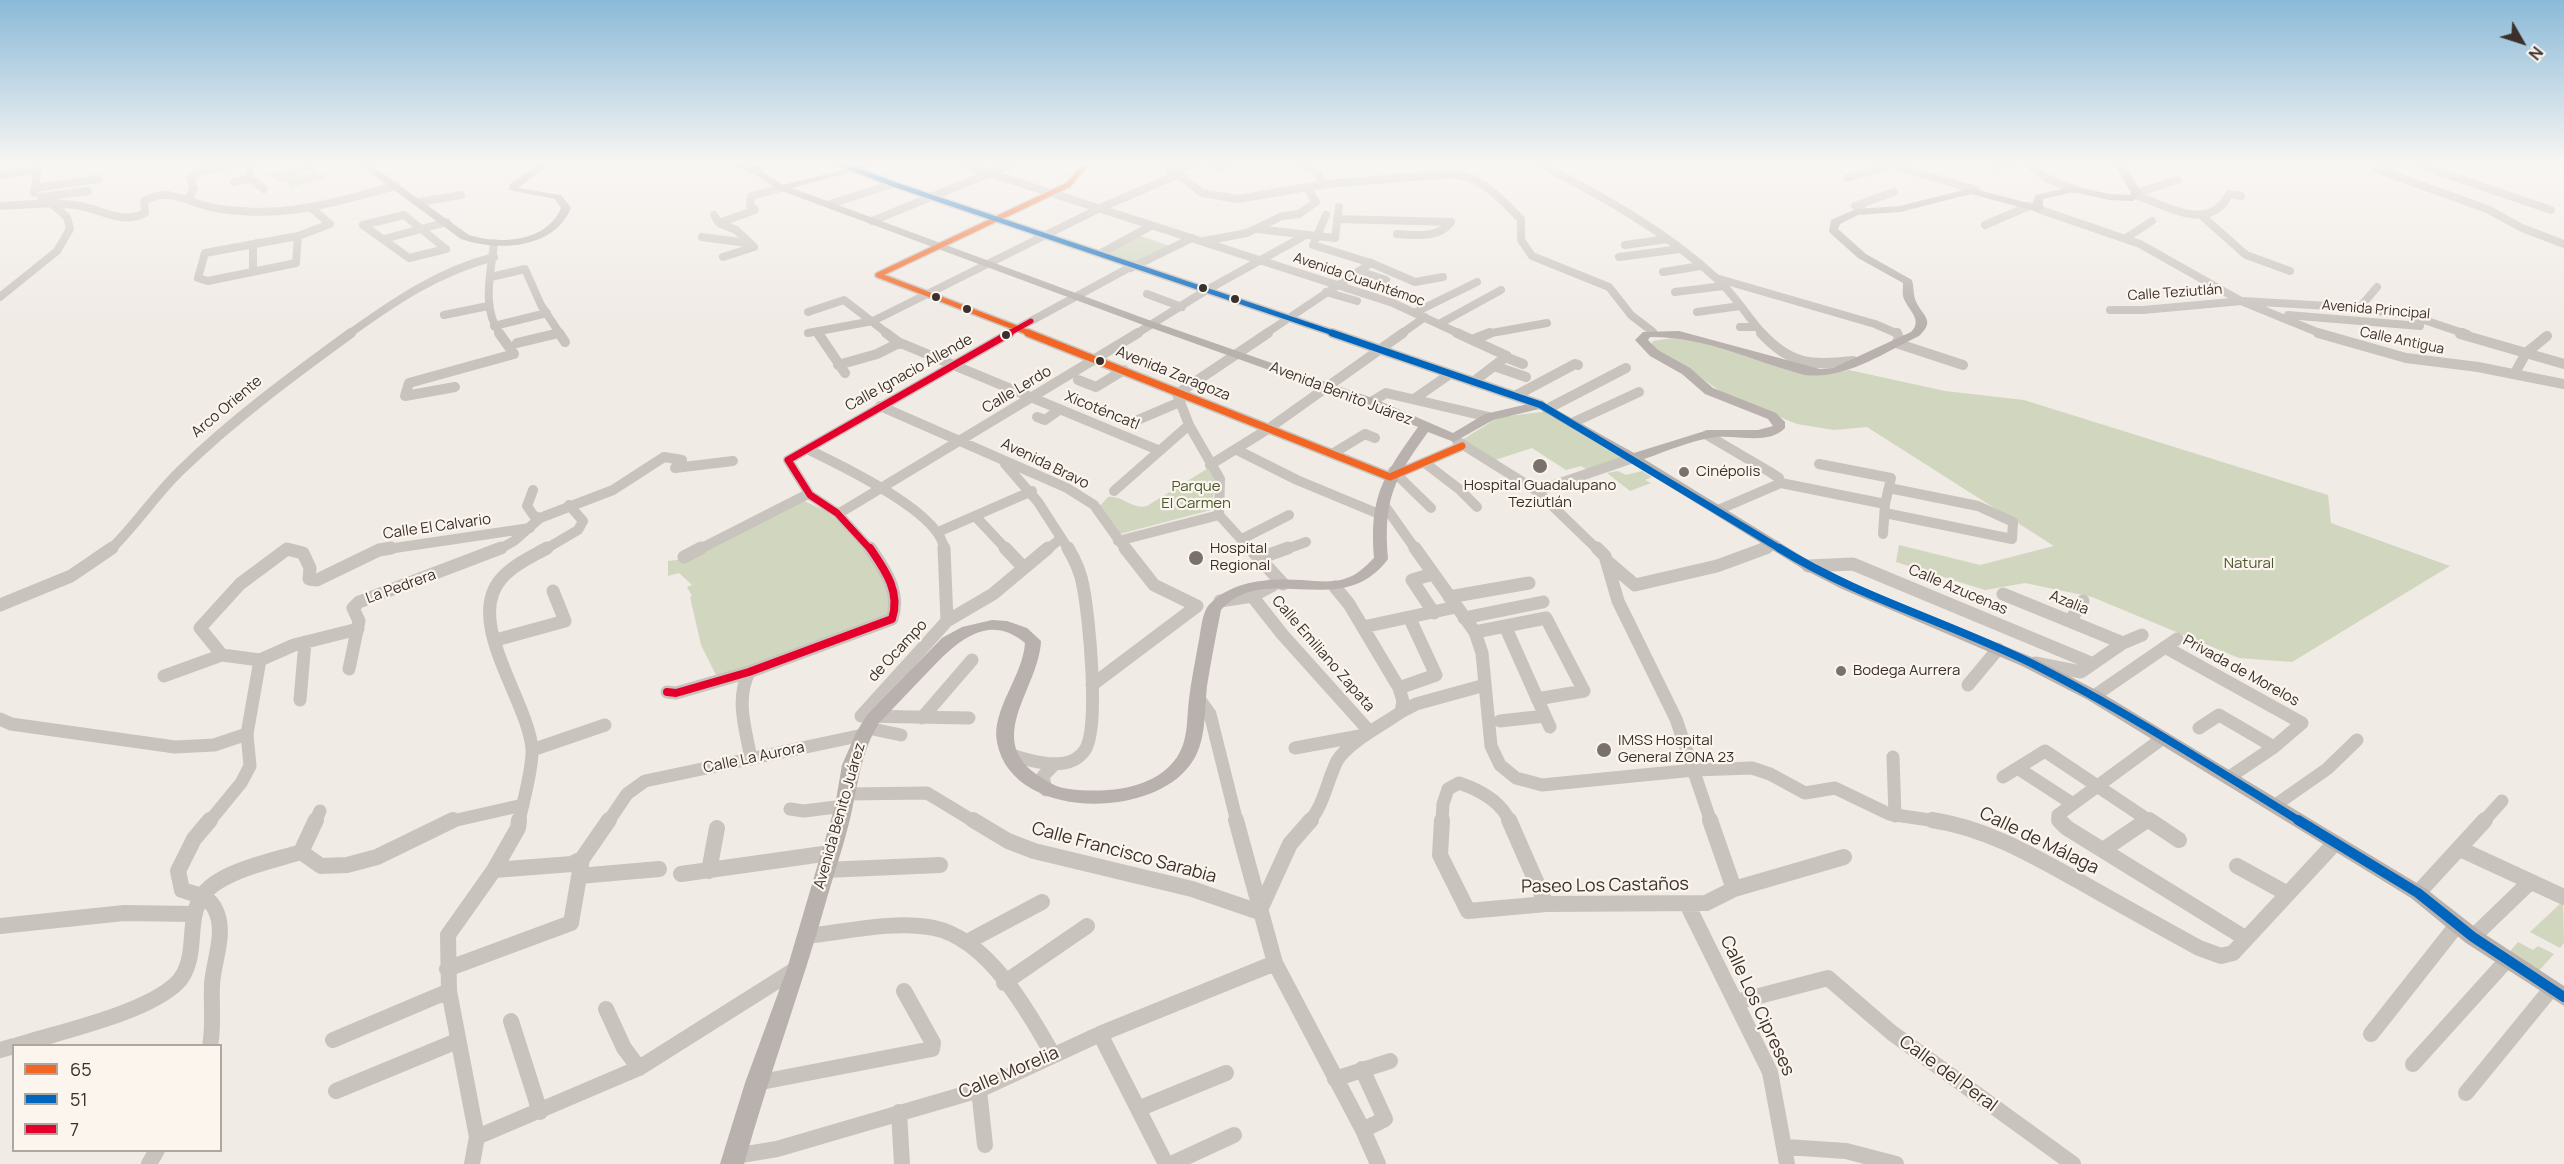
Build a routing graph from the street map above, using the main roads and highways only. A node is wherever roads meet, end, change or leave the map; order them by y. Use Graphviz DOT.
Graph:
graph roads {
  1 [pos="440,217"];
  2 [pos="564,217"];
  3 [pos="865,217"];
  4 [pos="1846,217"];
  5 [pos="1426,426"];
  6 [pos="1633,458"];
  7 [pos="2558,993"];
  8 [pos="733,1160"];
  1 -- 2 [label="main road"];
  3 -- 5 [label="main road, Avenida Benito Juárez"];
  4 -- 6 [label="main road"];
  5 -- 6 [label="main road"];
  5 -- 8 [label="main road, Avenida Benito Juárez"];
  6 -- 7 [label="main road"];
}
